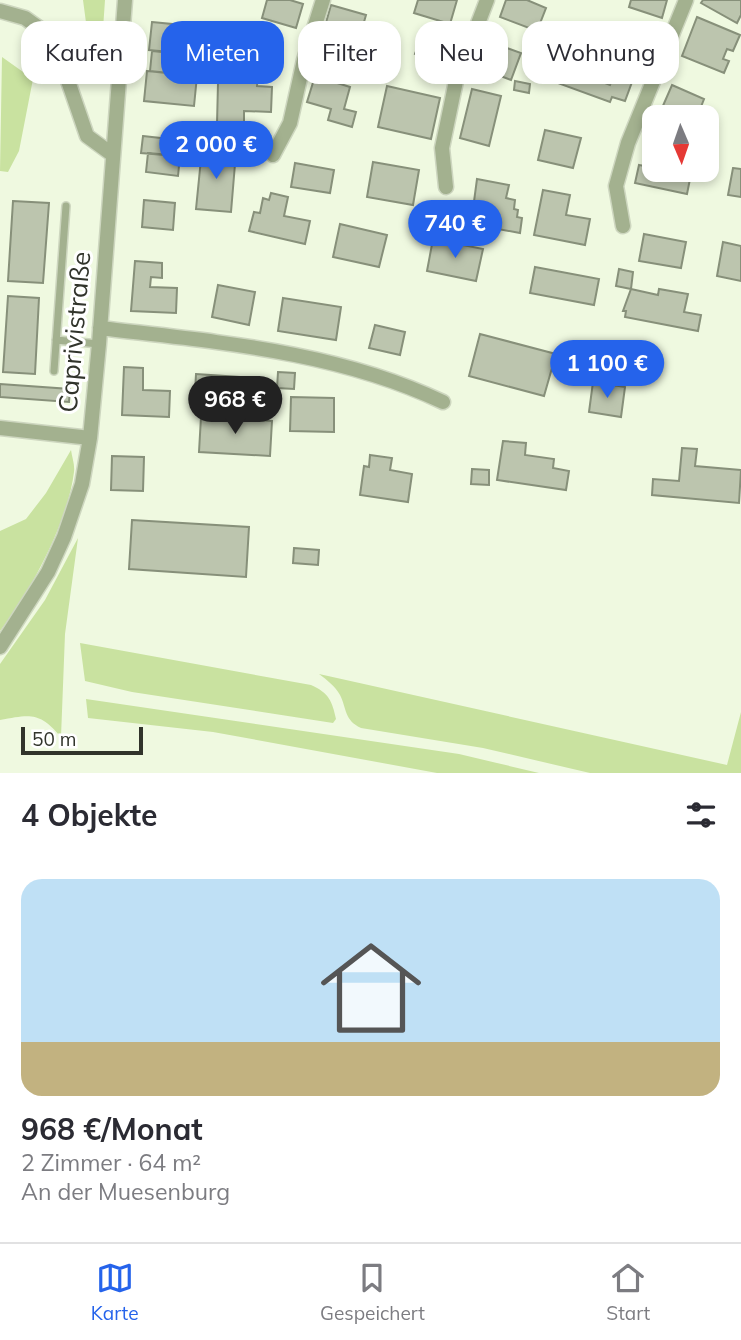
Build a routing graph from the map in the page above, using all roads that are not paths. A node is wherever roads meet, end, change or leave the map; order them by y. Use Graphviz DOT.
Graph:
graph roads {
  1 [pos="125,0"];
  2 [pos="323,0"];
  3 [pos="487,0"];
  4 [pos="686,0"];
  5 [pos="0,11"];
  6 [pos="113,155"];
  7 [pos="273,155"];
  8 [pos="446,187"];
  9 [pos="66,206"];
  10 [pos="623,226"];
  11 [pos="100,328"];
  12 [pos="56,340"];
  13 [pos="99,344"];
  14 [pos="54,371"];
  15 [pos="443,401"];
  16 [pos="0,428"];
  17 [pos="90,438"];
  18 [pos="0,647"];
  1 -- 6 [label="street, Caprivistraße"];
  2 -- 7 [label="street"];
  3 -- 8 [label="street"];
  4 -- 10 [label="street"];
  5 -- 6 [label="street"];
  6 -- 11 [label="street, Caprivistraße"];
  9 -- 12 [label="lane"];
  11 -- 13 [label="street, Caprivistraße"];
  11 -- 15 [label="street"];
  12 -- 13 [label="lane"];
  12 -- 14 [label="lane"];
  13 -- 17 [label="street, Caprivistraße"];
  16 -- 17 [label="street"];
  17 -- 18 [label="street, Caprivistraße"];
}
